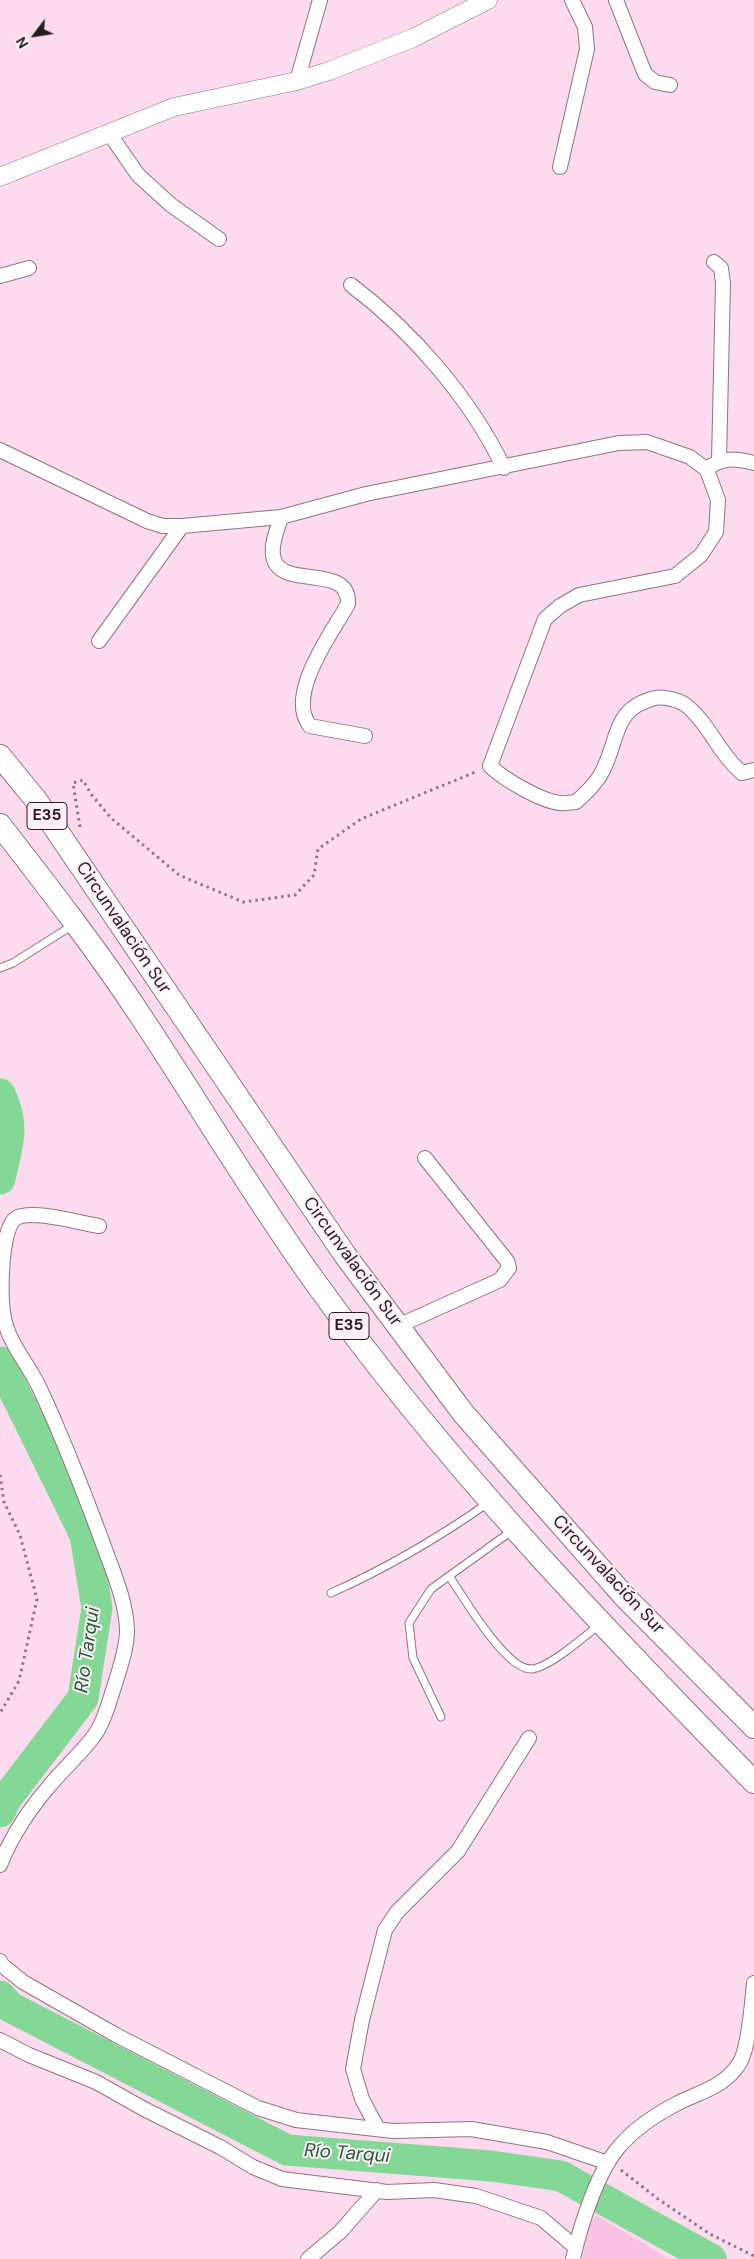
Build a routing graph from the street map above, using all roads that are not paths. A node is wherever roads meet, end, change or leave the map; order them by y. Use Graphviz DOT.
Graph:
graph roads {
  1 [pos="320,0"];
  2 [pos="488,0"];
  3 [pos="572,0"];
  4 [pos="616,0"];
  5 [pos="297,82"];
  6 [pos="670,84"];
  7 [pos="109,133"];
  8 [pos="560,167"];
  9 [pos="0,177"];
  10 [pos="219,239"];
  11 [pos="714,262"];
  12 [pos="29,268"];
  13 [pos="0,276"];
  14 [pos="351,285"];
  15 [pos="0,450"];
  16 [pos="719,461"];
  17 [pos="754,463"];
  18 [pos="504,468"];
  19 [pos="706,470"];
  20 [pos="281,517"];
  21 [pos="182,526"];
  22 [pos="100,641"];
  23 [pos="365,736"];
  24 [pos="0,756"];
  25 [pos="754,770"];
  26 [pos="4,835"];
  27 [pos="75,923"];
  28 [pos="0,968"];
  29 [pos="425,1158"];
  30 [pos="98,1226"];
  31 [pos="398,1326"];
  32 [pos="491,1501"];
  33 [pos="515,1528"];
  34 [pos="449,1576"];
  35 [pos="331,1593"];
  36 [pos="600,1624"];
  37 [pos="441,1717"];
  38 [pos="754,1727"];
  39 [pos="529,1738"];
  40 [pos="754,1782"];
  41 [pos="0,1865"];
  42 [pos="0,1961"];
  43 [pos="754,1983"];
  44 [pos="0,2040"];
  45 [pos="378,2129"];
  46 [pos="608,2163"];
  47 [pos="377,2190"];
  48 [pos="574,2253"];
  49 [pos="308,2259"];
  1 -- 5 [label="street"];
  2 -- 5 [label="street"];
  3 -- 8 [label="street"];
  4 -- 6 [label="street"];
  5 -- 7 [label="street"];
  7 -- 9 [label="street"];
  7 -- 10 [label="street"];
  11 -- 16 [label="street"];
  12 -- 13 [label="street"];
  14 -- 18 [label="street"];
  15 -- 21 [label="street"];
  16 -- 17 [label="street"];
  16 -- 19 [label="street"];
  18 -- 19 [label="street"];
  18 -- 20 [label="street"];
  19 -- 25 [label="street"];
  20 -- 21 [label="street"];
  20 -- 23 [label="street"];
  21 -- 22 [label="street"];
  24 -- 31 [label="highway, Circunvalación Sur / E35"];
  26 -- 27 [label="highway, Circunvalación Sur / E35"];
  27 -- 28 [label="lane"];
  27 -- 32 [label="highway, Circunvalación Sur / E35"];
  29 -- 31 [label="street"];
  30 -- 41 [label="street"];
  31 -- 38 [label="highway, Circunvalación Sur / E35"];
  32 -- 33 [label="highway, Circunvalación Sur / E35"];
  32 -- 35 [label="lane"];
  33 -- 34 [label="lane"];
  33 -- 36 [label="highway, Circunvalación Sur / E35"];
  34 -- 36 [label="lane"];
  34 -- 37 [label="lane"];
  36 -- 40 [label="highway, Circunvalación Sur / E35"];
  39 -- 45 [label="street"];
  42 -- 45 [label="street"];
  43 -- 46 [label="street"];
  44 -- 47 [label="street"];
  45 -- 46 [label="street"];
  46 -- 48 [label="street"];
  47 -- 48 [label="street"];
  47 -- 49 [label="street"];
}
